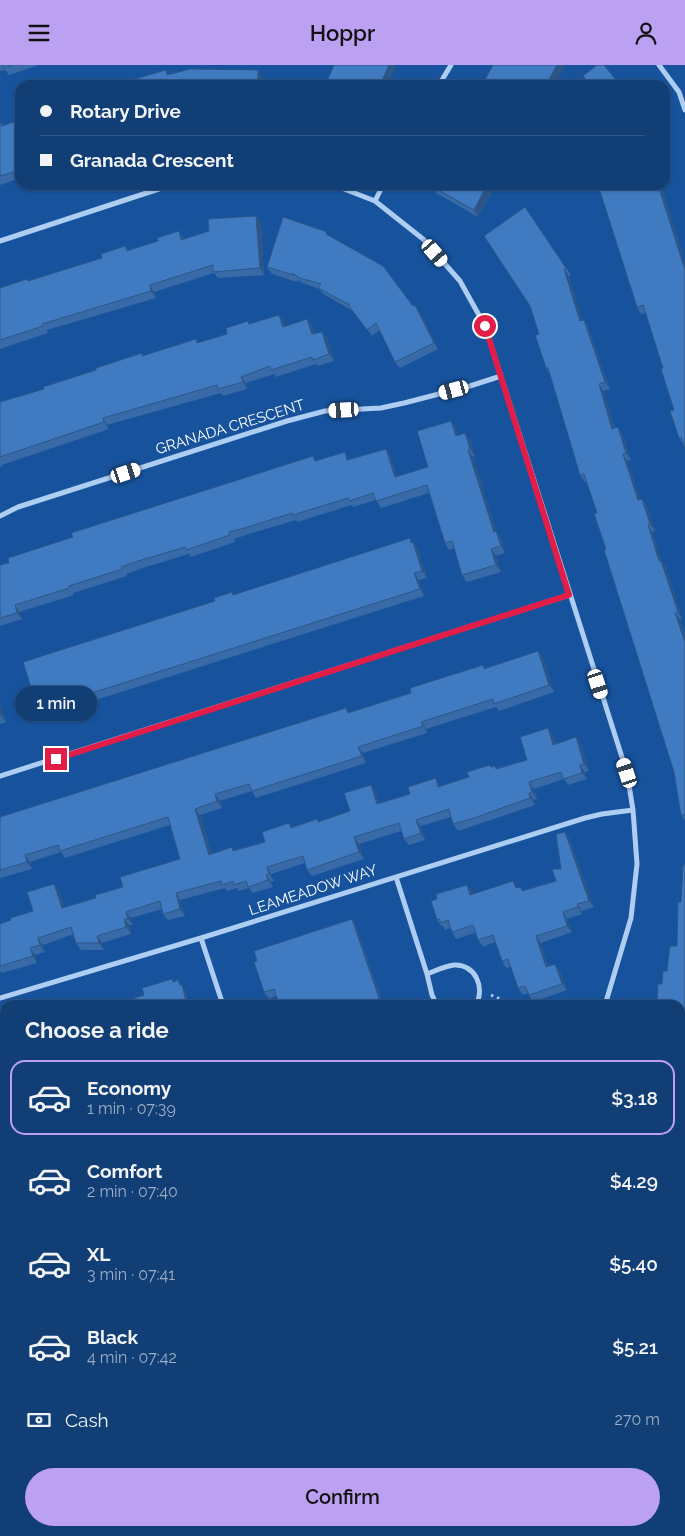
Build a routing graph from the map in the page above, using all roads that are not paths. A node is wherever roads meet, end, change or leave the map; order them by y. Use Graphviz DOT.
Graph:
graph roads {
  1 [pos="451,65"];
  2 [pos="659,65"];
  3 [pos="442,80"];
  4 [pos="685,110"];
  5 [pos="156,190"];
  6 [pos="347,190"];
  7 [pos="380,190"];
  8 [pos="375,201"];
  9 [pos="0,241"];
  10 [pos="502,376"];
  11 [pos="0,516"];
  12 [pos="569,595"];
  13 [pos="0,776"];
  14 [pos="634,811"];
  15 [pos="396,877"];
  16 [pos="201,938"];
  17 [pos="427,974"];
  18 [pos="0,998"];
  19 [pos="221,1000"];
  20 [pos="434,1000"];
  21 [pos="478,1000"];
  22 [pos="606,1000"];
  1 -- 3 [label="street"];
  2 -- 4 [label="street"];
  5 -- 9 [label="street"];
  6 -- 8 [label="street"];
  7 -- 8 [label="street"];
  8 -- 10 [label="street"];
  10 -- 11 [label="street, GRANADA CRESCENT"];
  10 -- 12 [label="street"];
  12 -- 13 [label="street"];
  12 -- 14 [label="street"];
  14 -- 15 [label="street, LEAMEADOW WAY"];
  14 -- 22 [label="street"];
  15 -- 16 [label="street, LEAMEADOW WAY"];
  15 -- 17 [label="street"];
  16 -- 18 [label="street, LEAMEADOW WAY"];
  16 -- 19 [label="street"];
  17 -- 20 [label="street"];
  17 -- 21 [label="street"];
}
